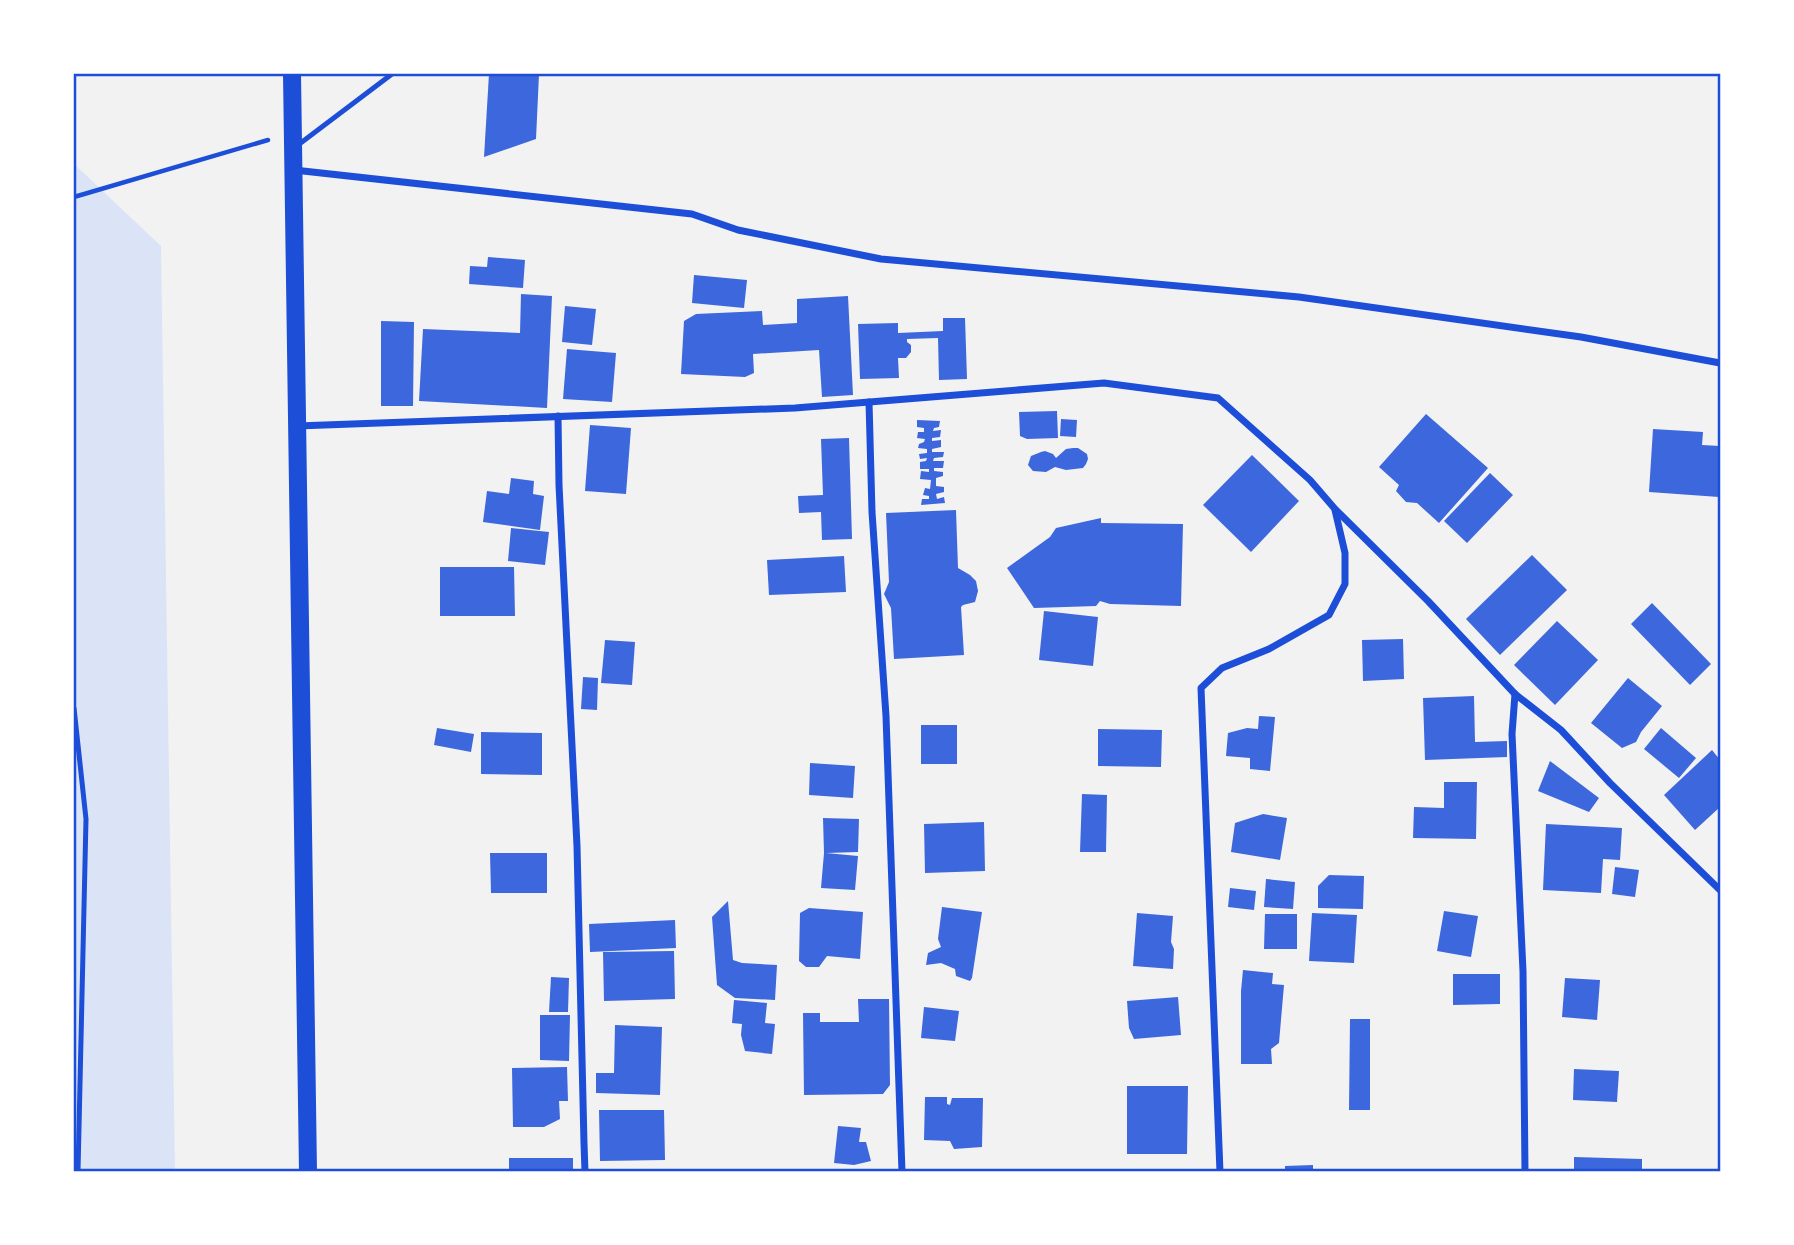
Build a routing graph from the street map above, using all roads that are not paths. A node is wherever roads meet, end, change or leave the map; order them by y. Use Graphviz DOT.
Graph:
graph roads {
  1 [pos="292,74"];
  2 [pos="392,74"];
  3 [pos="292,141"];
  4 [pos="293,170"];
  5 [pos="1720,363"];
  6 [pos="869,402"];
  7 [pos="558,416"];
  8 [pos="297,426"];
  9 [pos="1335,509"];
  10 [pos="1515,694"];
  11 [pos="74,708"];
  12 [pos="1720,890"];
  13 [pos="78,1171"];
  14 [pos="308,1171"];
  15 [pos="586,1171"];
  16 [pos="902,1171"];
  17 [pos="1220,1171"];
  18 [pos="1525,1171"];
  1 -- 3 [label="main road"];
  2 -- 3 [label="lane"];
  3 -- 4 [label="main road"];
  4 -- 5 [label="street"];
  4 -- 8 [label="main road"];
  6 -- 7 [label="street"];
  6 -- 9 [label="street"];
  6 -- 16 [label="street"];
  7 -- 8 [label="street"];
  7 -- 15 [label="street"];
  8 -- 14 [label="main road"];
  9 -- 10 [label="street"];
  9 -- 17 [label="street"];
  10 -- 12 [label="street"];
  10 -- 18 [label="street"];
  11 -- 13 [label="lane"];
}
